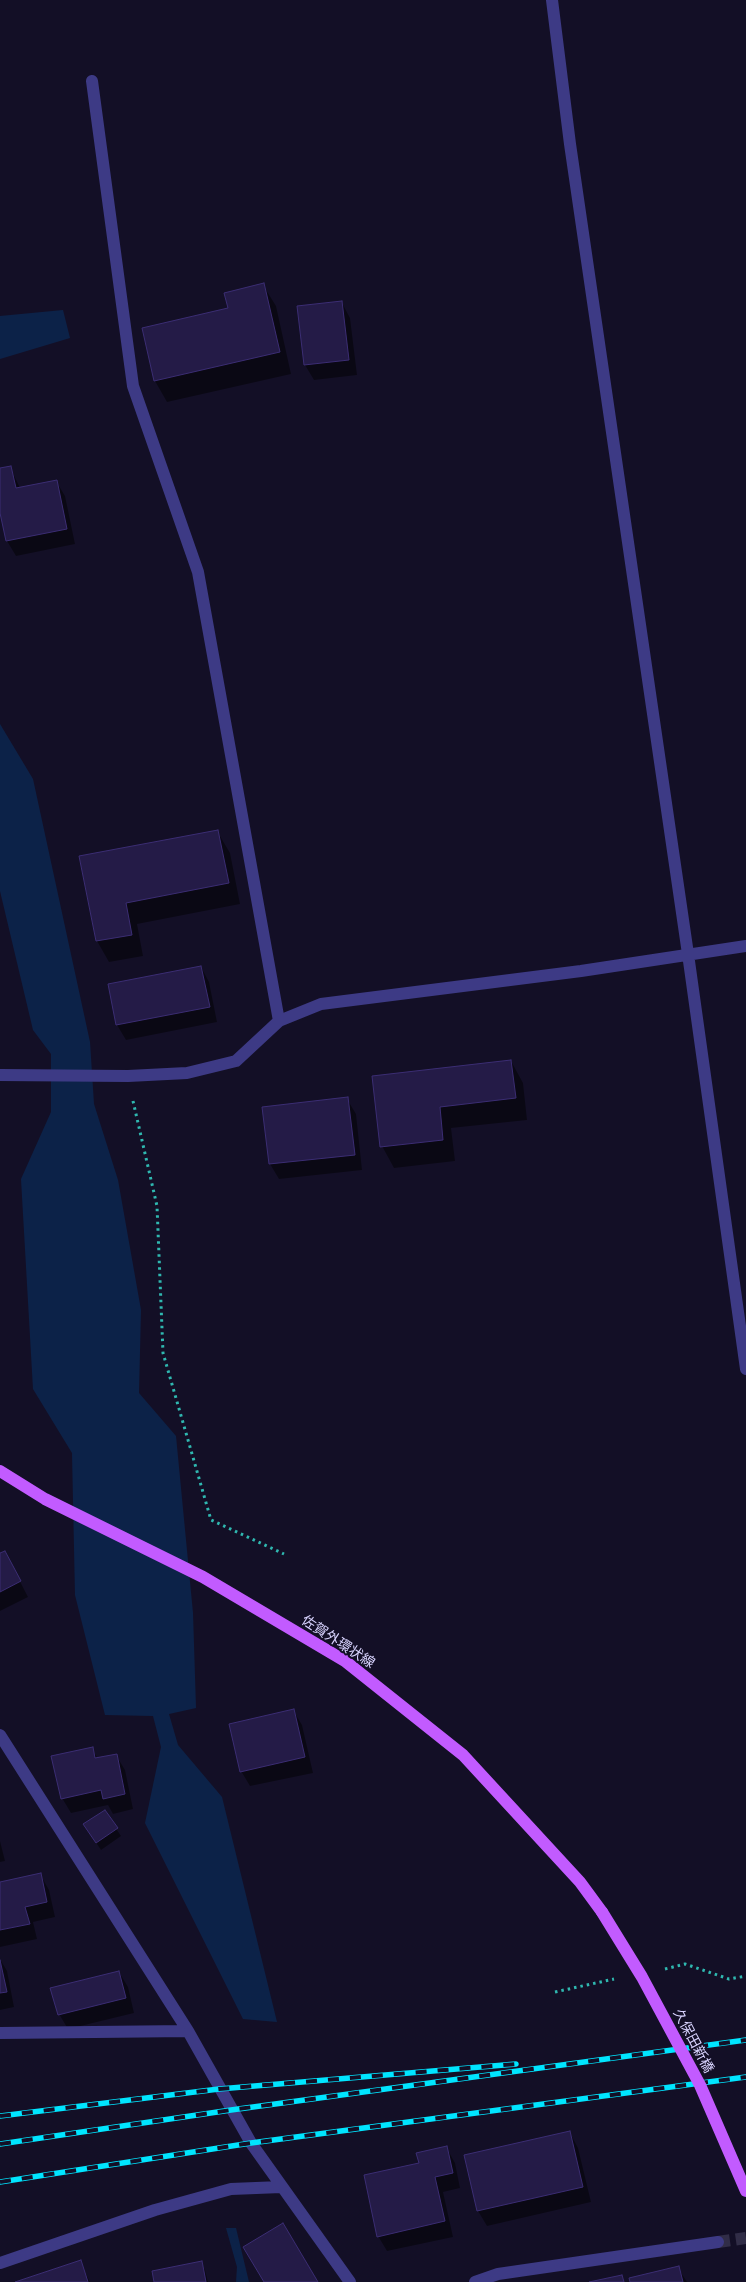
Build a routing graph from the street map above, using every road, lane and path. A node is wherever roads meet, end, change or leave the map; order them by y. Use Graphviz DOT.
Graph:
graph roads {
  1 [pos="552,0"];
  2 [pos="92,81"];
  3 [pos="746,946"];
  4 [pos="688,954"];
  5 [pos="279,1021"];
  6 [pos="0,1075"];
  7 [pos="128,1076"];
  8 [pos="746,1369"];
  9 [pos="0,1471"];
  10 [pos="284,1554"];
  11 [pos="0,1735"];
  12 [pos="602,1912"];
  13 [pos="188,2031"];
  14 [pos="0,2034"];
  15 [pos="281,2187"];
  16 [pos="746,2191"];
  17 [pos="718,2242"];
  18 [pos="0,2263"];
  19 [pos="350,2282"];
  20 [pos="475,2282"];
  1 -- 4 [label="street"];
  2 -- 5 [label="street"];
  3 -- 4 [label="street"];
  4 -- 5 [label="street"];
  4 -- 8 [label="street"];
  5 -- 7 [label="street"];
  6 -- 7 [label="street"];
  7 -- 10 [label="path"];
  9 -- 12 [label="main road, 佐賀外環状線"];
  11 -- 13 [label="street"];
  12 -- 16 [label="main road, 久保田新橋, bridge"];
  13 -- 14 [label="street"];
  13 -- 15 [label="street"];
  15 -- 18 [label="street"];
  15 -- 19 [label="street"];
  17 -- 20 [label="street"];
}
